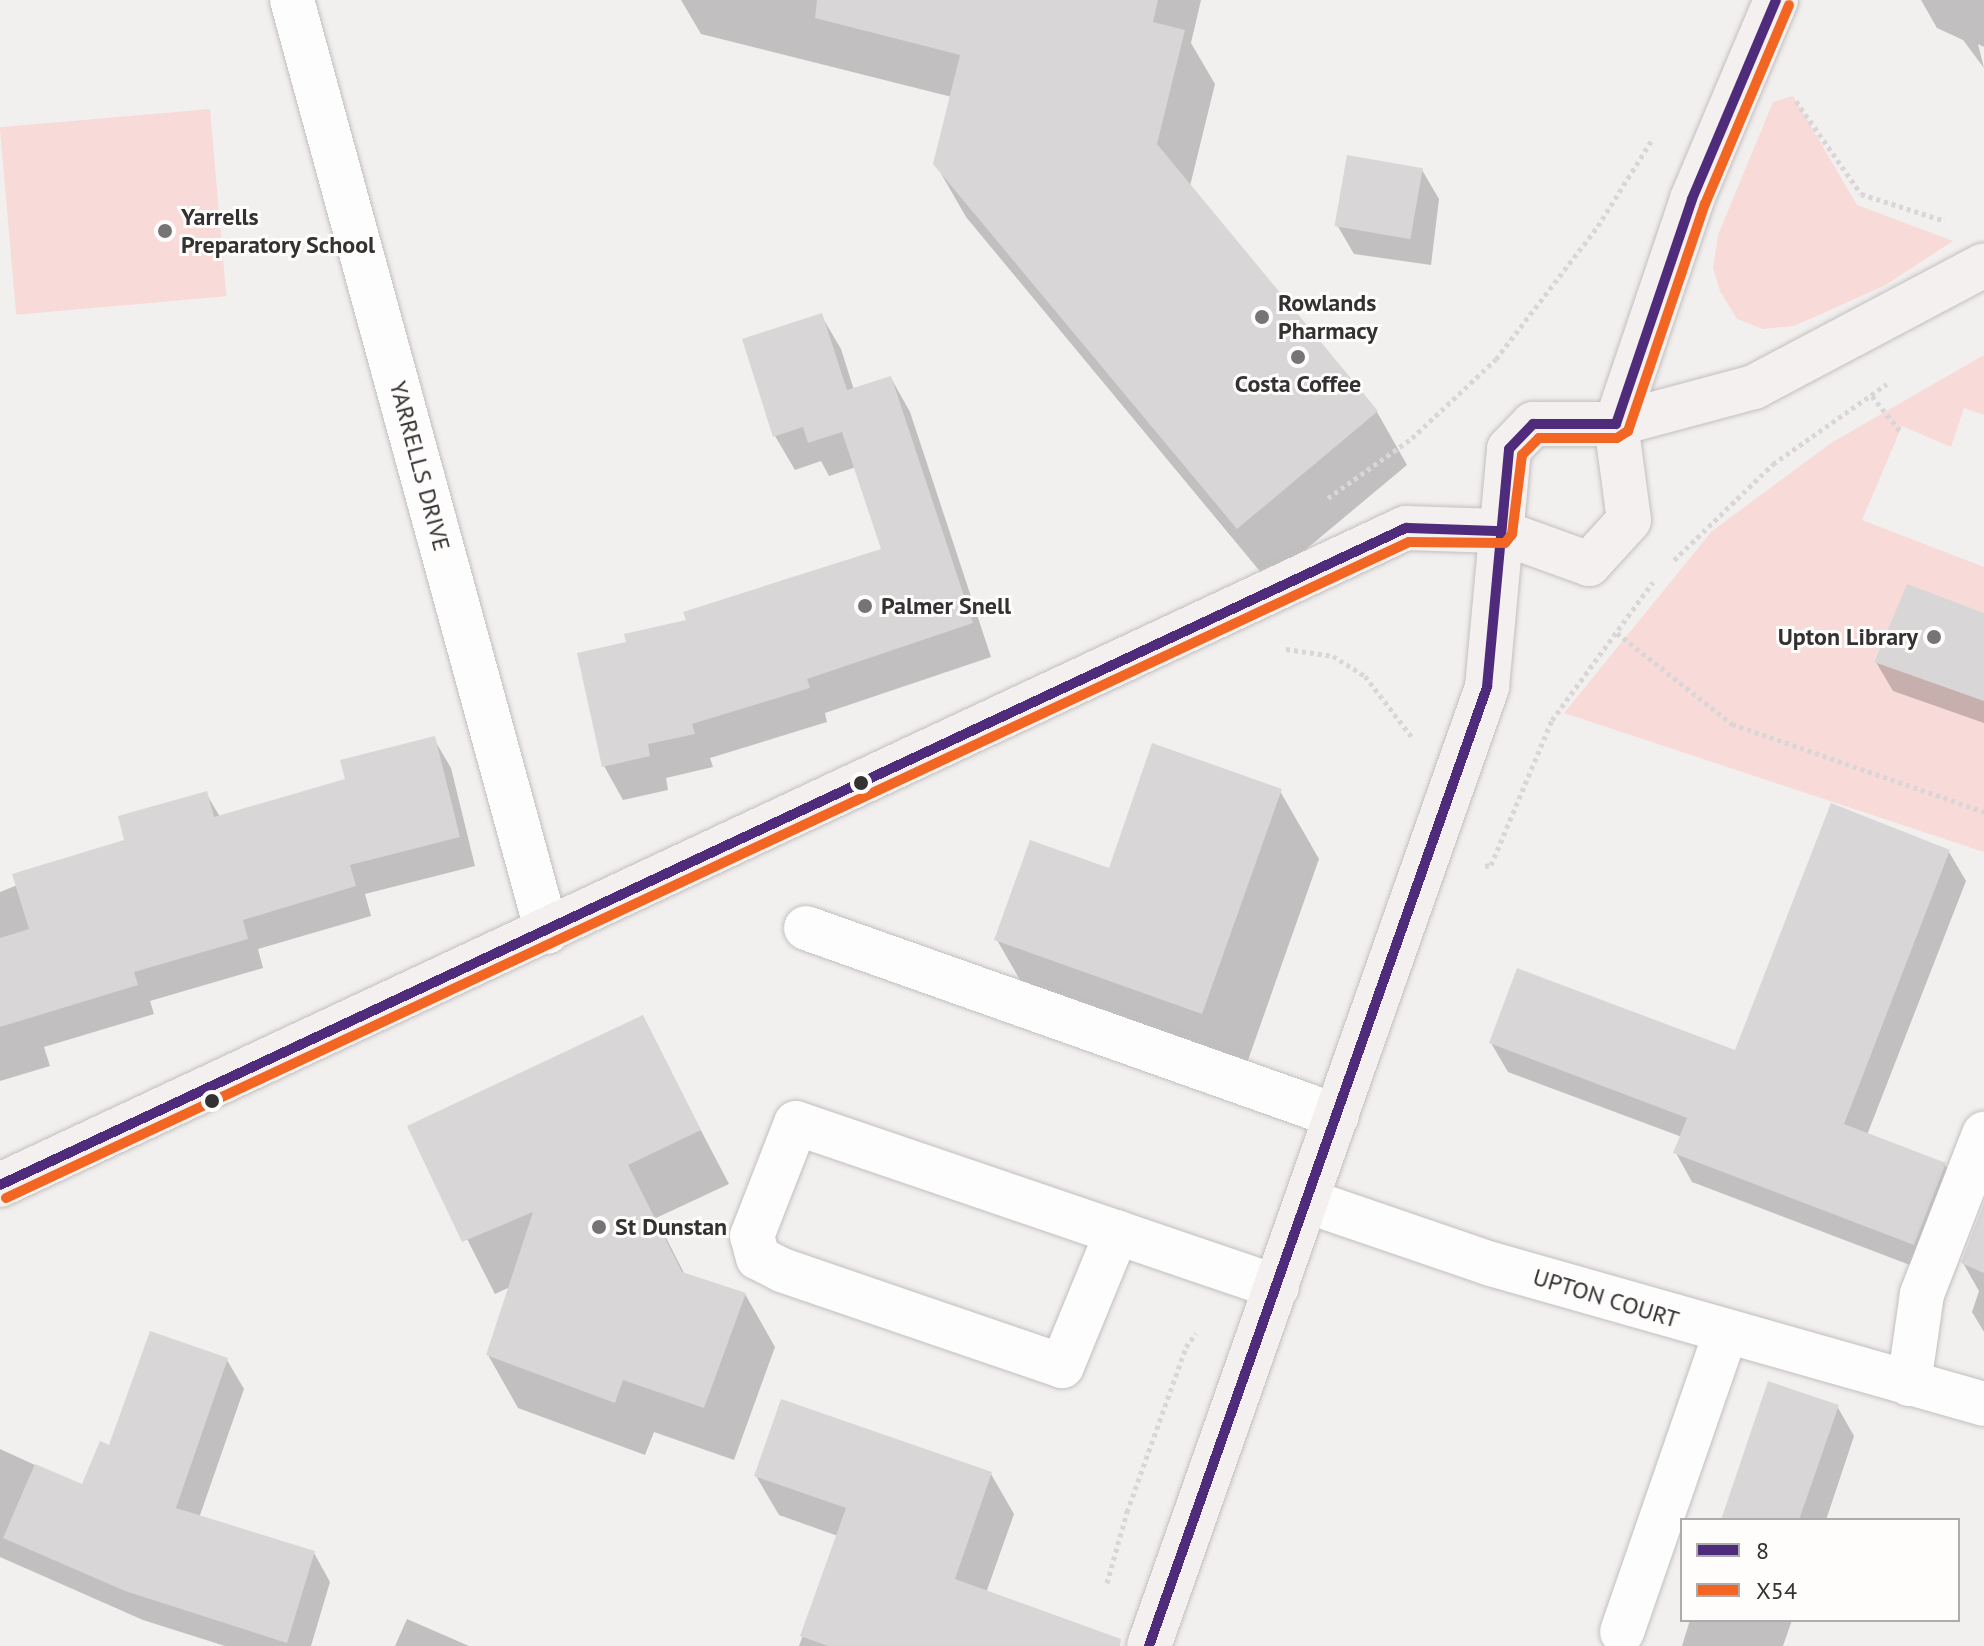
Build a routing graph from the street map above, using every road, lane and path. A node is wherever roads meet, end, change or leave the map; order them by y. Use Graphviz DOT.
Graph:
graph roads {
  1 [pos="292,0"];
  2 [pos="1776,0"];
  3 [pos="1793,96"];
  4 [pos="1659,127"];
  5 [pos="1957,225"];
  6 [pos="1984,265"];
  7 [pos="1616,424"];
  8 [pos="1900,431"];
  9 [pos="1322,503"];
  10 [pos="1498,531"];
  11 [pos="1671,563"];
  12 [pos="1659,574"];
  13 [pos="1617,633"];
  14 [pos="1272,650"];
  15 [pos="1414,740"];
  16 [pos="1984,812"];
  17 [pos="1506,828"];
  18 [pos="806,928"];
  19 [pos="547,932"];
  20 [pos="1337,1116"];
  21 [pos="1984,1134"];
  22 [pos="0,1185"];
  23 [pos="1307,1201"];
  24 [pos="1117,1232"];
  25 [pos="1277,1287"];
  26 [pos="1725,1334"];
  27 [pos="1909,1384"];
  28 [pos="1984,1404"];
  29 [pos="1622,1632"];
  30 [pos="1149,1646"];
  1 -- 19 [label="street, YARRELLS DRIVE"];
  2 -- 7 [label="main road"];
  3 -- 5 [label="path"];
  4 -- 9 [label="path"];
  6 -- 7 [label="main road"];
  7 -- 10 [label="main road"];
  7 -- 10 [label="main road"];
  8 -- 11 [label="path"];
  10 -- 19 [label="main road"];
  10 -- 20 [label="main road"];
  12 -- 13 [label="path"];
  13 -- 16 [label="path"];
  13 -- 17 [label="path"];
  14 -- 15 [label="path"];
  18 -- 20 [label="street"];
  19 -- 22 [label="main road"];
  20 -- 23 [label="main road"];
  21 -- 27 [label="street"];
  23 -- 25 [label="main road"];
  23 -- 26 [label="street, UPTON COURT"];
  24 -- 24 [label="street"];
  24 -- 25 [label="street"];
  25 -- 30 [label="main road"];
  26 -- 27 [label="street, UPTON COURT"];
  26 -- 29 [label="street"];
  27 -- 28 [label="street, UPTON COURT"];
}
